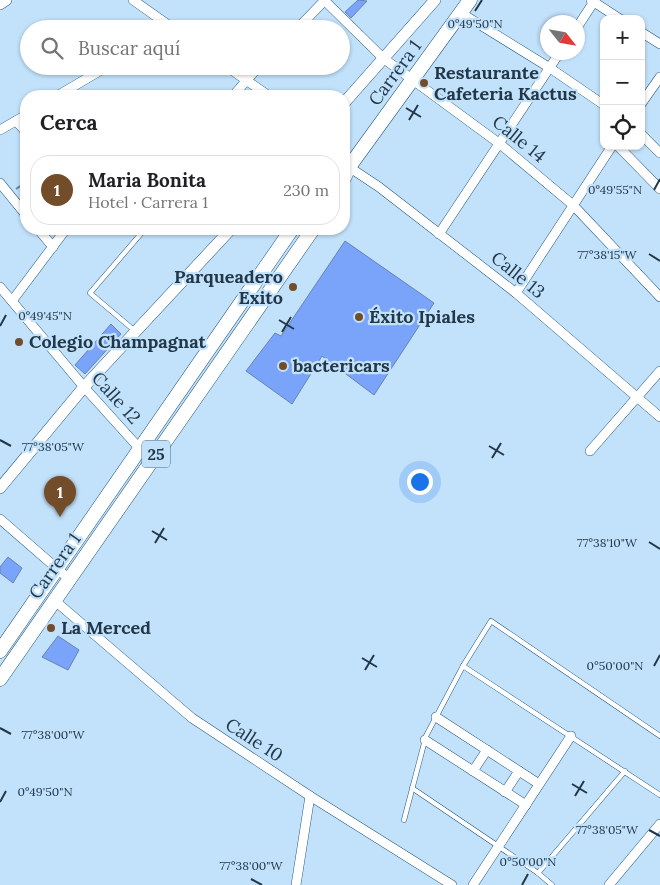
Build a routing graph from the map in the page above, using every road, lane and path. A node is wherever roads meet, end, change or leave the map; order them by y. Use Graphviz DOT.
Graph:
graph roads {
  1 [pos="6,0"];
  2 [pos="134,0"];
  3 [pos="325,0"];
  4 [pos="435,0"];
  5 [pos="470,0"];
  6 [pos="593,1"];
  7 [pos="0,4"];
  8 [pos="461,12"];
  9 [pos="585,15"];
  10 [pos="614,15"];
  11 [pos="161,20"];
  12 [pos="306,20"];
  13 [pos="345,20"];
  14 [pos="350,25"];
  15 [pos="645,35"];
  16 [pos="660,44"];
  17 [pos="383,58"];
  18 [pos="555,60"];
  19 [pos="550,68"];
  20 [pos="93,75"];
  21 [pos="239,75"];
  22 [pos="251,75"];
  23 [pos="660,77"];
  24 [pos="413,79"];
  25 [pos="246,80"];
  26 [pos="67,90"];
  27 [pos="238,90"];
  28 [pos="260,90"];
  29 [pos="350,96"];
  30 [pos="645,98"];
  31 [pos="600,102"];
  32 [pos="20,119"];
  33 [pos="16,121"];
  34 [pos="20,125"];
  35 [pos="0,130"];
  36 [pos="645,138"];
  37 [pos="500,144"];
  38 [pos="609,150"];
  39 [pos="622,150"];
  40 [pos="660,153"];
  41 [pos="350,166"];
  42 [pos="350,174"];
  43 [pos="0,183"];
  44 [pos="660,188"];
  45 [pos="573,205"];
  46 [pos="20,208"];
  47 [pos="439,234"];
  48 [pos="43,235"];
  49 [pos="61,235"];
  50 [pos="140,235"];
  51 [pos="222,235"];
  52 [pos="288,235"];
  53 [pos="309,235"];
  54 [pos="52,247"];
  55 [pos="268,263"];
  56 [pos="282,273"];
  57 [pos="0,287"];
  58 [pos="516,293"];
  59 [pos="660,296"];
  60 [pos="12,301"];
  61 [pos="136,332"];
  62 [pos="660,371"];
  63 [pos="84,387"];
  64 [pos="637,397"];
  65 [pos="660,417"];
  66 [pos="140,449"];
  67 [pos="590,451"];
  68 [pos="152,460"];
  69 [pos="0,488"];
  70 [pos="0,520"];
  71 [pos="56,570"];
  72 [pos="69,579"];
  73 [pos="54,600"];
  74 [pos="0,651"];
  75 [pos="463,666"];
  76 [pos="0,679"];
  77 [pos="436,717"];
  78 [pos="571,736"];
  79 [pos="660,736"];
  80 [pos="425,740"];
  81 [pos="486,750"];
  82 [pos="473,771"];
  83 [pos="518,771"];
  84 [pos="625,772"];
  85 [pos="540,784"];
  86 [pos="412,788"];
  87 [pos="505,792"];
  88 [pos="660,795"];
  89 [pos="310,796"];
  90 [pos="526,805"];
  91 [pos="404,820"];
  92 [pos="660,824"];
  93 [pos="499,846"];
  94 [pos="538,873"];
  95 [pos="611,884"];
  96 [pos="296,885"];
  97 [pos="452,885"];
  98 [pos="473,885"];
  99 [pos="552,885"];
  1 -- 7 [label="street"];
  2 -- 11 [label="street"];
  3 -- 12 [label="street"];
  3 -- 13 [label="street, Calle 14"];
  4 -- 17 [label="street"];
  5 -- 8 [label="main road, Carrera 1"];
  6 -- 9 [label="street"];
  6 -- 10 [label="street"];
  8 -- 19 [label="street"];
  8 -- 24 [label="main road, Carrera 1"];
  14 -- 17 [label="street, Calle 14"];
  15 -- 16 [label="street"];
  17 -- 24 [label="street, Calle 14"];
  17 -- 29 [label="street"];
  18 -- 19 [label="street"];
  19 -- 31 [label="street"];
  19 -- 37 [label="street"];
  20 -- 26 [label="street"];
  21 -- 25 [label="street"];
  22 -- 25 [label="street"];
  23 -- 30 [label="street"];
  24 -- 37 [label="street, Calle 14"];
  24 -- 41 [label="main road, Carrera 1"];
  25 -- 27 [label="street"];
  25 -- 28 [label="street"];
  32 -- 33 [label="street"];
  33 -- 34 [label="street"];
  33 -- 35 [label="street"];
  36 -- 40 [label="street"];
  37 -- 45 [label="street, Calle 14"];
  37 -- 47 [label="street"];
  38 -- 45 [label="street"];
  39 -- 44 [label="street"];
  42 -- 47 [label="street, Calle 13"];
  43 -- 46 [label="street"];
  45 -- 58 [label="street"];
  45 -- 59 [label="street, Calle 14"];
  47 -- 58 [label="street, Calle 13"];
  48 -- 54 [label="street"];
  49 -- 54 [label="street"];
  50 -- 61 [label="lane"];
  51 -- 61 [label="street"];
  52 -- 55 [label="main road, Carrera 1 / 25"];
  53 -- 56 [label="main road, Carrera 1 / 25"];
  54 -- 60 [label="street"];
  55 -- 56 [label="main road"];
  55 -- 66 [label="main road, Carrera 1 / 25"];
  56 -- 68 [label="main road, Carrera 1 / 25"];
  57 -- 60 [label="street, Calle 12"];
  58 -- 64 [label="street, Calle 13"];
  60 -- 63 [label="street, Calle 12"];
  61 -- 63 [label="street"];
  62 -- 64 [label="street"];
  63 -- 66 [label="street, Calle 12"];
  63 -- 69 [label="street"];
  64 -- 65 [label="street, Calle 13"];
  64 -- 67 [label="street"];
  66 -- 68 [label="street, Calle 12"];
  66 -- 71 [label="main road, Carrera 1 / 25"];
  68 -- 72 [label="main road, Carrera 1 / 25"];
  70 -- 71 [label="street"];
  71 -- 72 [label="street"];
  71 -- 74 [label="main road, Carrera 1 / 25"];
  72 -- 73 [label="main road, Carrera 1 / 25"];
  73 -- 76 [label="main road, Carrera 1 / 25"];
  73 -- 89 [label="street, Calle 10"];
  75 -- 77 [label="lane"];
  75 -- 78 [label="lane"];
  75 -- 79 [label="lane"];
  77 -- 80 [label="lane"];
  77 -- 81 [label="street"];
  78 -- 84 [label="lane"];
  78 -- 85 [label="street"];
  80 -- 82 [label="street"];
  80 -- 86 [label="lane"];
  81 -- 82 [label="street"];
  81 -- 83 [label="street"];
  82 -- 87 [label="street"];
  83 -- 85 [label="street"];
  83 -- 87 [label="street"];
  84 -- 88 [label="lane"];
  84 -- 94 [label="lane"];
  85 -- 90 [label="street"];
  86 -- 91 [label="lane"];
  86 -- 93 [label="lane"];
  87 -- 90 [label="street"];
  89 -- 96 [label="street"];
  89 -- 97 [label="street, Calle 10"];
  90 -- 93 [label="street"];
  92 -- 95 [label="street"];
  93 -- 94 [label="lane"];
  93 -- 98 [label="street"];
  94 -- 99 [label="lane"];
}
